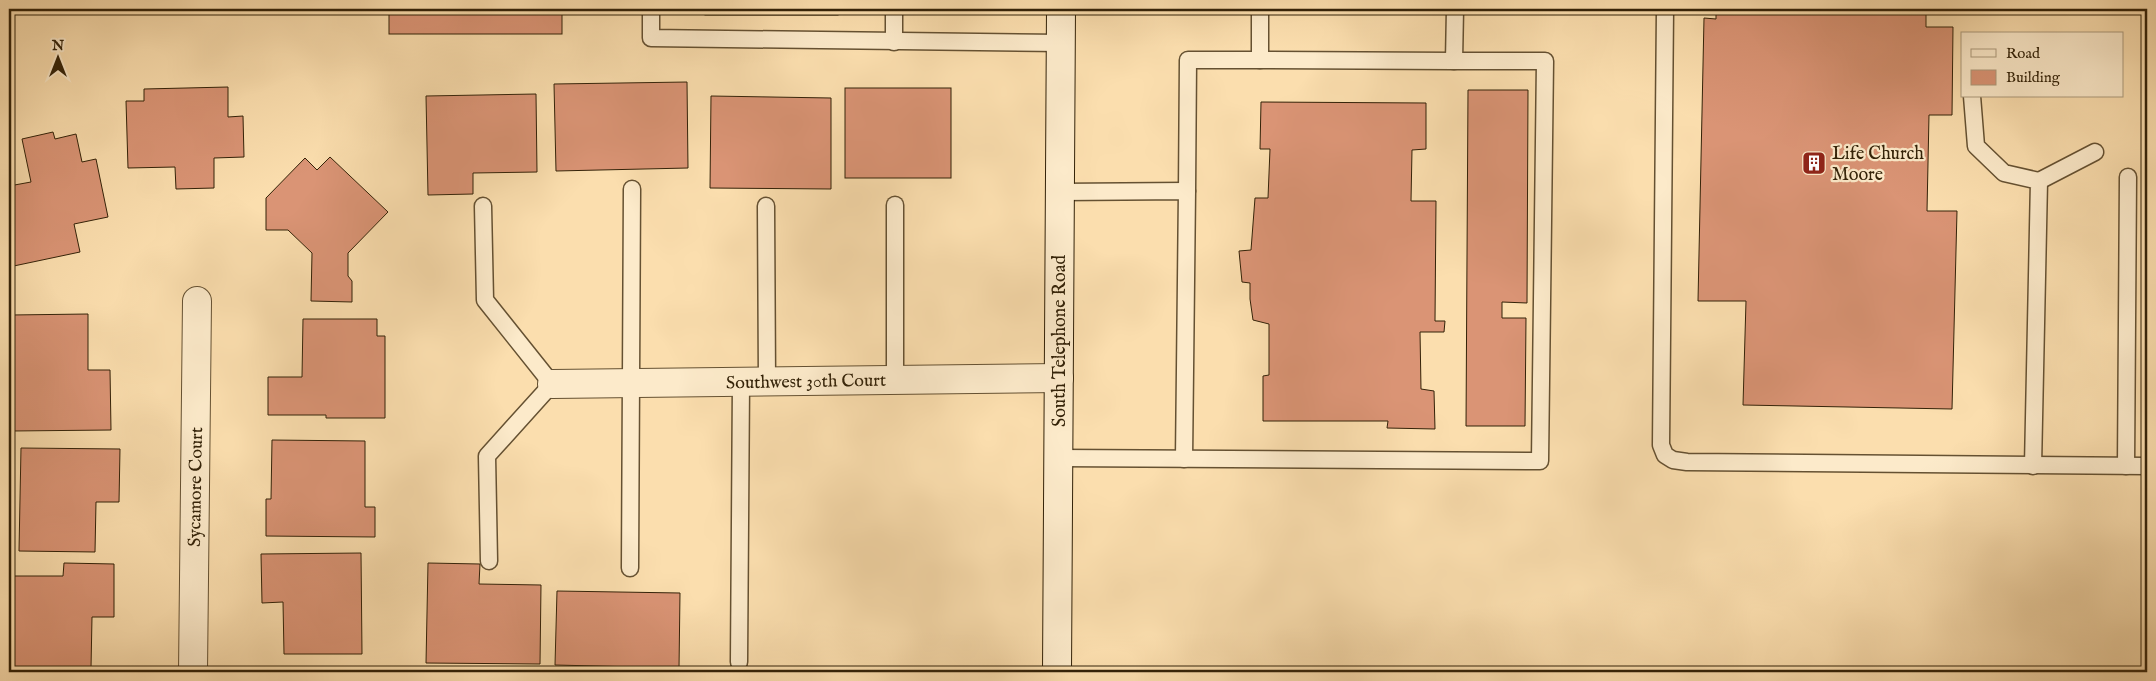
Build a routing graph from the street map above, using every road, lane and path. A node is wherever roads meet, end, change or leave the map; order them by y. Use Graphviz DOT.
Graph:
graph roads {
  1 [pos="651,9"];
  2 [pos="894,9"];
  3 [pos="1061,9"];
  4 [pos="1260,9"];
  5 [pos="1455,9"];
  6 [pos="1666,9"];
  7 [pos="894,42"];
  8 [pos="1061,43"];
  9 [pos="1260,60"];
  10 [pos="1454,61"];
  11 [pos="1972,98"];
  12 [pos="2095,152"];
  13 [pos="2128,177"];
  14 [pos="2039,182"];
  15 [pos="632,189"];
  16 [pos="1187,191"];
  17 [pos="1060,192"];
  18 [pos="895,204"];
  19 [pos="483,206"];
  20 [pos="766,206"];
  21 [pos="197,301"];
  22 [pos="1059,378"];
  23 [pos="895,380"];
  24 [pos="754,381"];
  25 [pos="631,383"];
  26 [pos="552,384"];
  27 [pos="1058,458"];
  28 [pos="1184,459"];
  29 [pos="2033,466"];
  30 [pos="2126,466"];
  31 [pos="2147,466"];
  32 [pos="489,561"];
  33 [pos="630,568"];
  34 [pos="739,662"];
  35 [pos="193,672"];
  36 [pos="1057,672"];
  1 -- 7 [label="lane"];
  2 -- 7 [label="lane"];
  3 -- 8 [label="street, South Telephone Road"];
  4 -- 9 [label="lane"];
  5 -- 10 [label="lane"];
  6 -- 29 [label="lane"];
  7 -- 8 [label="lane"];
  8 -- 17 [label="street, South Telephone Road"];
  9 -- 10 [label="lane"];
  9 -- 16 [label="lane"];
  10 -- 28 [label="lane"];
  11 -- 14 [label="lane"];
  12 -- 14 [label="lane"];
  13 -- 30 [label="lane"];
  14 -- 29 [label="lane"];
  15 -- 25 [label="lane"];
  16 -- 17 [label="lane"];
  16 -- 28 [label="lane"];
  17 -- 22 [label="street, South Telephone Road"];
  18 -- 23 [label="lane"];
  19 -- 26 [label="lane"];
  20 -- 24 [label="lane"];
  21 -- 35 [label="street, Sycamore Court"];
  22 -- 23 [label="street, Southwest 30th Court"];
  22 -- 27 [label="street, South Telephone Road"];
  23 -- 24 [label="street, Southwest 30th Court"];
  24 -- 25 [label="street, Southwest 30th Court"];
  24 -- 34 [label="lane"];
  25 -- 26 [label="street, Southwest 30th Court"];
  25 -- 33 [label="lane"];
  26 -- 32 [label="lane"];
  27 -- 28 [label="lane"];
  27 -- 36 [label="street, South Telephone Road"];
  29 -- 30 [label="lane"];
  30 -- 31 [label="lane"];
}
